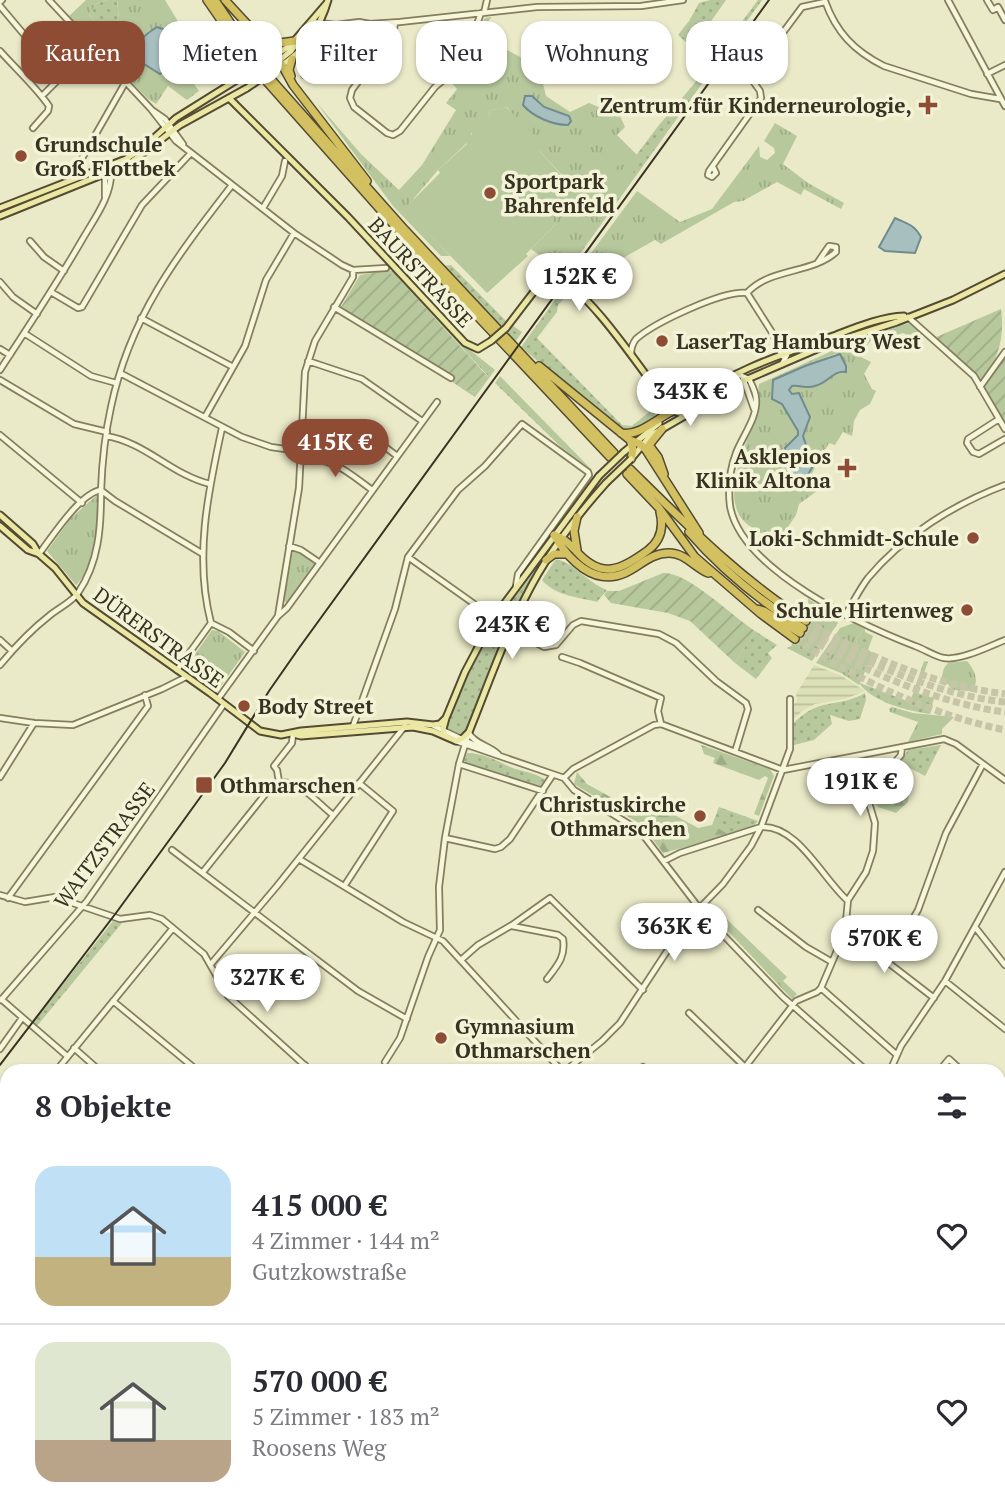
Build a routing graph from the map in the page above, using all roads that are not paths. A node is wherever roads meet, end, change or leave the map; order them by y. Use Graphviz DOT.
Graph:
graph roads {
  1 [pos="49,0"];
  2 [pos="207,0"];
  3 [pos="215,0"];
  4 [pos="225,0"];
  5 [pos="487,0"];
  6 [pos="546,0"];
  7 [pos="683,0"];
  8 [pos="948,0"];
  9 [pos="987,0"];
  10 [pos="825,1"];
  11 [pos="328,2"];
  12 [pos="1,3"];
  13 [pos="595,3"];
  14 [pos="546,7"];
  15 [pos="483,13"];
  16 [pos="1005,20"];
  17 [pos="68,21"];
  18 [pos="242,21"];
  19 [pos="318,21"];
  20 [pos="402,22"];
  21 [pos="21,29"];
  22 [pos="295,41"];
  23 [pos="282,43"];
  24 [pos="296,44"];
  25 [pos="0,51"];
  26 [pos="296,53"];
  27 [pos="282,56"];
  28 [pos="282,58"];
  29 [pos="292,59"];
  30 [pos="282,60"];
  31 [pos="1005,65"];
  32 [pos="282,68"];
  33 [pos="988,74"];
  34 [pos="54,84"];
  35 [pos="124,84"];
  36 [pos="126,84"];
  37 [pos="231,84"];
  38 [pos="236,84"];
  39 [pos="255,84"];
  40 [pos="276,84"];
  41 [pos="276,84"];
  42 [pos="356,84"];
  43 [pos="298,90"];
  44 [pos="44,94"];
  45 [pos="230,99"];
  46 [pos="1000,99"];
  47 [pos="1005,106"];
  48 [pos="33,128"];
  49 [pos="169,128"];
  50 [pos="191,153"];
  51 [pos="285,161"];
  52 [pos="713,167"];
  53 [pos="109,171"];
  54 [pos="77,178"];
  55 [pos="232,185"];
  56 [pos="0,208"];
  57 [pos="263,208"];
  58 [pos="390,213"];
  59 [pos="0,216"];
  60 [pos="294,233"];
  61 [pos="30,241"];
  62 [pos="818,262"];
  63 [pos="386,268"];
  64 [pos="353,270"];
  65 [pos="64,271"];
  66 [pos="1005,274"];
  67 [pos="0,282"];
  68 [pos="51,292"];
  69 [pos="747,293"];
  70 [pos="334,307"];
  71 [pos="37,314"];
  72 [pos="907,316"];
  73 [pos="141,318"];
  74 [pos="24,333"];
  75 [pos="509,341"];
  76 [pos="0,349"];
  77 [pos="1005,352"];
  78 [pos="10,355"];
  79 [pos="631,355"];
  80 [pos="786,356"];
  81 [pos="308,361"];
  82 [pos="751,366"];
  83 [pos="233,367"];
  84 [pos="0,370"];
  85 [pos="120,373"];
  86 [pos="734,374"];
  87 [pos="450,378"];
  88 [pos="745,378"];
  89 [pos="0,380"];
  90 [pos="116,383"];
  91 [pos="980,387"];
  92 [pos="437,402"];
  93 [pos="702,403"];
  94 [pos="673,411"];
  95 [pos="205,417"];
  96 [pos="999,419"];
  97 [pos="422,421"];
  98 [pos="222,428"];
  99 [pos="662,429"];
  100 [pos="1005,429"];
  101 [pos="618,432"];
  102 [pos="107,434"];
  103 [pos="0,435"];
  104 [pos="1005,439"];
  105 [pos="376,440"];
  106 [pos="635,443"];
  107 [pos="299,451"];
  108 [pos="397,456"];
  109 [pos="300,458"];
  110 [pos="631,459"];
  111 [pos="665,478"];
  112 [pos="210,484"];
  113 [pos="1005,485"];
  114 [pos="101,490"];
  115 [pos="372,490"];
  116 [pos="82,503"];
  117 [pos="659,508"];
  118 [pos="0,515"];
  119 [pos="577,517"];
  120 [pos="679,518"];
  121 [pos="0,526"];
  122 [pos="559,538"];
  123 [pos="705,542"];
  124 [pos="289,546"];
  125 [pos="39,554"];
  126 [pos="203,554"];
  127 [pos="567,554"];
  128 [pos="578,554"];
  129 [pos="408,556"];
  130 [pos="546,560"];
  131 [pos="320,564"];
  132 [pos="715,575"];
  133 [pos="516,586"];
  134 [pos="76,596"];
  135 [pos="845,615"];
  136 [pos="278,616"];
  137 [pos="493,619"];
  138 [pos="211,623"];
  139 [pos="511,630"];
  140 [pos="801,630"];
  141 [pos="0,640"];
  142 [pos="1005,640"];
  143 [pos="12,651"];
  144 [pos="254,651"];
  145 [pos="562,657"];
  146 [pos="0,665"];
  147 [pos="177,670"];
  148 [pos="186,677"];
  149 [pos="145,695"];
  150 [pos="218,699"];
  151 [pos="790,699"];
  152 [pos="224,704"];
  153 [pos="0,718"];
  154 [pos="446,718"];
  155 [pos="34,723"];
  156 [pos="661,723"];
  157 [pos="405,725"];
  158 [pos="433,725"];
  159 [pos="353,726"];
  160 [pos="443,729"];
  161 [pos="469,732"];
  162 [pos="293,734"];
  163 [pos="445,736"];
  164 [pos="465,741"];
  165 [pos="902,747"];
  166 [pos="735,752"];
  167 [pos="498,755"];
  168 [pos="458,764"];
  169 [pos="983,764"];
  170 [pos="783,770"];
  171 [pos="552,776"];
  172 [pos="0,777"];
  173 [pos="564,779"];
  174 [pos="1005,779"];
  175 [pos="279,782"];
  176 [pos="359,783"];
  177 [pos="543,791"];
  178 [pos="333,815"];
  179 [pos="761,827"];
  180 [pos="445,838"];
  181 [pos="172,850"];
  182 [pos="299,859"];
  183 [pos="664,860"];
  184 [pos="203,872"];
  185 [pos="1005,872"];
  186 [pos="345,886"];
  187 [pos="0,895"];
  188 [pos="8,898"];
  189 [pos="848,900"];
  190 [pos="82,905"];
  191 [pos="699,909"];
  192 [pos="758,911"];
  193 [pos="255,912"];
  194 [pos="512,925"];
  195 [pos="975,926"];
  196 [pos="173,928"];
  197 [pos="845,932"];
  198 [pos="437,937"];
  199 [pos="461,960"];
  200 [pos="832,962"];
  201 [pos="888,962"];
  202 [pos="211,964"];
  203 [pos="1005,965"];
  204 [pos="547,979"];
  205 [pos="945,981"];
  206 [pos="821,988"];
  207 [pos="643,990"];
  208 [pos="934,998"];
  209 [pos="1,999"];
  210 [pos="113,1000"];
  211 [pos="792,1005"];
  212 [pos="689,1013"];
  213 [pos="22,1018"];
  214 [pos="407,1019"];
  215 [pos="1005,1029"];
  216 [pos="74,1048"];
  217 [pos="0,1049"];
  218 [pos="897,1055"];
  219 [pos="67,1056"];
  220 [pos="386,1062"];
  221 [pos="61,1064"];
  222 [pos="92,1064"];
  223 [pos="190,1064"];
  224 [pos="304,1064"];
  225 [pos="557,1064"];
  226 [pos="572,1064"];
  227 [pos="739,1064"];
  228 [pos="748,1064"];
  229 [pos="859,1064"];
  230 [pos="894,1064"];
  1 -- 17 [label="street"];
  2 -- 3 [label="highway"];
  4 -- 18 [label="highway"];
  5 -- 15 [label="street"];
  6 -- 14 [label="street"];
  7 -- 13 [label="street"];
  8 -- 33 [label="street"];
  9 -- 16 [label="street"];
  10 -- 46 [label="street"];
  10 -- 52 [label="street"];
  11 -- 19 [label="main road"];
  12 -- 21 [label="street"];
  13 -- 14 [label="street"];
  14 -- 15 [label="street"];
  15 -- 20 [label="street"];
  15 -- 42 [label="street"];
  22 -- 23 [label="highway"];
  22 -- 27 [label="main road"];
  24 -- 28 [label="main road"];
  25 -- 44 [label="street"];
  26 -- 29 [label="main road"];
  29 -- 30 [label="main road"];
  29 -- 43 [label="highway"];
  31 -- 33 [label="street"];
  32 -- 43 [label="highway"];
  33 -- 46 [label="street"];
  34 -- 44 [label="street"];
  35 -- 54 [label="street"];
  36 -- 49 [label="street"];
  37 -- 49 [label="main road"];
  38 -- 45 [label="main road"];
  39 -- 45 [label="main road, bridge"];
  40 -- 58 [label="highway"];
  41 -- 75 [label="highway"];
  43 -- 58 [label="highway"];
  44 -- 48 [label="street"];
  45 -- 49 [label="main road"];
  45 -- 79 [label="main road, BAURSTRASSE, bridge"];
  46 -- 47 [label="street"];
  49 -- 50 [label="street"];
  49 -- 53 [label="main road"];
  50 -- 55 [label="street"];
  50 -- 68 [label="street"];
  51 -- 57 [label="street"];
  53 -- 54 [label="main road"];
  53 -- 59 [label="main road"];
  53 -- 65 [label="street"];
  54 -- 56 [label="main road"];
  55 -- 57 [label="street"];
  55 -- 73 [label="street"];
  57 -- 60 [label="street"];
  58 -- 75 [label="highway"];
  60 -- 64 [label="street"];
  60 -- 83 [label="street"];
  61 -- 65 [label="street"];
  62 -- 69 [label="street"];
  63 -- 64 [label="street, BAURSTRASSE"];
  64 -- 70 [label="street"];
  65 -- 68 [label="street"];
  66 -- 72 [label="main road"];
  67 -- 71 [label="street"];
  68 -- 71 [label="street"];
  69 -- 79 [label="street"];
  69 -- 80 [label="street"];
  70 -- 81 [label="street"];
  70 -- 87 [label="street"];
  71 -- 74 [label="street"];
  72 -- 80 [label="main road"];
  72 -- 91 [label="street"];
  73 -- 83 [label="street"];
  73 -- 85 [label="street"];
  74 -- 78 [label="street"];
  74 -- 90 [label="street"];
  75 -- 101 [label="highway"];
  76 -- 78 [label="street"];
  77 -- 91 [label="street"];
  78 -- 84 [label="street"];
  79 -- 94 [label="main road, BAURSTRASSE"];
  80 -- 82 [label="main road"];
  80 -- 88 [label="main road"];
  81 -- 97 [label="street"];
  81 -- 107 [label="street"];
  82 -- 86 [label="main road"];
  82 -- 88 [label="street"];
  83 -- 95 [label="street"];
  85 -- 90 [label="street"];
  85 -- 95 [label="street"];
  86 -- 88 [label="street"];
  86 -- 94 [label="main road"];
  88 -- 93 [label="main road"];
  88 -- 135 [label="street"];
  89 -- 102 [label="street"];
  90 -- 102 [label="street"];
  91 -- 96 [label="street"];
  92 -- 97 [label="street"];
  93 -- 94 [label="main road"];
  93 -- 99 [label="main road"];
  94 -- 101 [label="highway"];
  94 -- 106 [label="main road"];
  95 -- 98 [label="street"];
  96 -- 100 [label="street"];
  96 -- 104 [label="street"];
  97 -- 108 [label="street"];
  98 -- 107 [label="street"];
  98 -- 112 [label="street"];
  99 -- 106 [label="main road"];
  99 -- 111 [label="highway"];
  101 -- 106 [label="highway"];
  102 -- 112 [label="street"];
  102 -- 114 [label="street"];
  103 -- 116 [label="street"];
  105 -- 108 [label="street"];
  106 -- 110 [label="highway"];
  106 -- 111 [label="highway"];
  106 -- 122 [label="main road, bridge"];
  107 -- 109 [label="street"];
  108 -- 115 [label="street"];
  109 -- 115 [label="street"];
  109 -- 124 [label="street"];
  110 -- 119 [label="main road, bridge"];
  111 -- 123 [label="highway"];
  112 -- 126 [label="street"];
  113 -- 135 [label="street"];
  114 -- 116 [label="street"];
  114 -- 126 [label="street"];
  114 -- 134 [label="street"];
  115 -- 131 [label="street"];
  116 -- 125 [label="street"];
  117 -- 120 [label="highway"];
  117 -- 128 [label="highway"];
  117 -- 132 [label="highway"];
  118 -- 125 [label="main road"];
  119 -- 122 [label="main road"];
  119 -- 128 [label="highway"];
  120 -- 123 [label="highway"];
  120 -- 140 [label="highway"];
  121 -- 125 [label="main road"];
  122 -- 127 [label="highway"];
  122 -- 128 [label="highway"];
  122 -- 130 [label="main road"];
  122 -- 133 [label="main road"];
  123 -- 140 [label="highway"];
  124 -- 131 [label="street"];
  124 -- 136 [label="street"];
  125 -- 134 [label="main road, DÜRERSTRASSE"];
  126 -- 138 [label="street"];
  127 -- 130 [label="highway"];
  127 -- 132 [label="highway"];
  129 -- 133 [label="street"];
  129 -- 137 [label="street"];
  129 -- 159 [label="street"];
  130 -- 139 [label="main road"];
  131 -- 136 [label="street"];
  132 -- 140 [label="highway"];
  133 -- 137 [label="main road"];
  134 -- 143 [label="street"];
  134 -- 147 [label="main road, DÜRERSTRASSE"];
  135 -- 142 [label="street"];
  136 -- 144 [label="street"];
  137 -- 139 [label="street"];
  137 -- 154 [label="main road"];
  138 -- 144 [label="street"];
  138 -- 147 [label="street"];
  139 -- 161 [label="main road"];
  139 -- 166 [label="street"];
  141 -- 143 [label="street"];
  143 -- 146 [label="street"];
  144 -- 150 [label="street"];
  145 -- 156 [label="street"];
  147 -- 148 [label="main road, DÜRERSTRASSE"];
  148 -- 149 [label="street"];
  148 -- 150 [label="main road, DÜRERSTRASSE"];
  149 -- 155 [label="street"];
  149 -- 188 [label="street"];
  150 -- 152 [label="main road, DÜRERSTRASSE"];
  151 -- 170 [label="street"];
  152 -- 162 [label="main road, DÜRERSTRASSE"];
  152 -- 190 [label="street, WAITZSTRASSE"];
  153 -- 155 [label="street"];
  154 -- 158 [label="main road"];
  154 -- 160 [label="main road"];
  155 -- 172 [label="street"];
  156 -- 166 [label="street"];
  156 -- 173 [label="street"];
  157 -- 158 [label="main road"];
  157 -- 159 [label="main road"];
  157 -- 162 [label="main road"];
  157 -- 163 [label="main road"];
  157 -- 176 [label="street"];
  158 -- 160 [label="street"];
  159 -- 162 [label="main road"];
  160 -- 163 [label="main road"];
  160 -- 164 [label="street"];
  161 -- 164 [label="main road"];
  161 -- 167 [label="street"];
  162 -- 175 [label="street"];
  163 -- 164 [label="main road"];
  164 -- 167 [label="street"];
  164 -- 168 [label="street"];
  165 -- 169 [label="street"];
  165 -- 170 [label="street"];
  165 -- 189 [label="street"];
  166 -- 170 [label="street"];
  167 -- 171 [label="street"];
  168 -- 177 [label="street"];
  168 -- 180 [label="street"];
  169 -- 174 [label="street"];
  169 -- 201 [label="street"];
  170 -- 179 [label="street"];
  171 -- 173 [label="street"];
  171 -- 177 [label="street"];
  173 -- 183 [label="street"];
  175 -- 178 [label="street"];
  175 -- 184 [label="street"];
  176 -- 178 [label="street"];
  176 -- 186 [label="street"];
  177 -- 180 [label="street"];
  178 -- 182 [label="street"];
  179 -- 183 [label="street"];
  179 -- 189 [label="street"];
  179 -- 191 [label="street"];
  180 -- 198 [label="street"];
  181 -- 184 [label="street"];
  182 -- 186 [label="street"];
  182 -- 193 [label="street"];
  183 -- 191 [label="street"];
  184 -- 193 [label="street"];
  185 -- 195 [label="street"];
  186 -- 198 [label="street"];
  187 -- 188 [label="street"];
  188 -- 190 [label="street"];
  189 -- 197 [label="street"];
  190 -- 196 [label="street"];
  190 -- 209 [label="street, WAITZSTRASSE"];
  191 -- 207 [label="street"];
  191 -- 211 [label="street"];
  192 -- 200 [label="street"];
  193 -- 202 [label="street"];
  193 -- 214 [label="street"];
  194 -- 199 [label="street"];
  194 -- 204 [label="street"];
  194 -- 207 [label="street"];
  195 -- 203 [label="street"];
  195 -- 205 [label="street"];
  196 -- 202 [label="street"];
  196 -- 210 [label="street"];
  197 -- 200 [label="street"];
  197 -- 201 [label="street"];
  198 -- 199 [label="street"];
  198 -- 214 [label="street"];
  199 -- 225 [label="street"];
  200 -- 206 [label="street"];
  201 -- 208 [label="street"];
  202 -- 224 [label="street"];
  205 -- 208 [label="street"];
  205 -- 215 [label="street"];
  206 -- 211 [label="street"];
  206 -- 218 [label="street"];
  207 -- 226 [label="street"];
  208 -- 218 [label="street"];
  209 -- 213 [label="street"];
  210 -- 216 [label="street"];
  210 -- 223 [label="street"];
  211 -- 228 [label="street"];
  211 -- 229 [label="street"];
  212 -- 227 [label="street"];
  213 -- 217 [label="street"];
  213 -- 219 [label="street"];
  214 -- 220 [label="street"];
  216 -- 219 [label="street"];
  216 -- 222 [label="street"];
  218 -- 230 [label="street"];
  219 -- 221 [label="street"];
}
